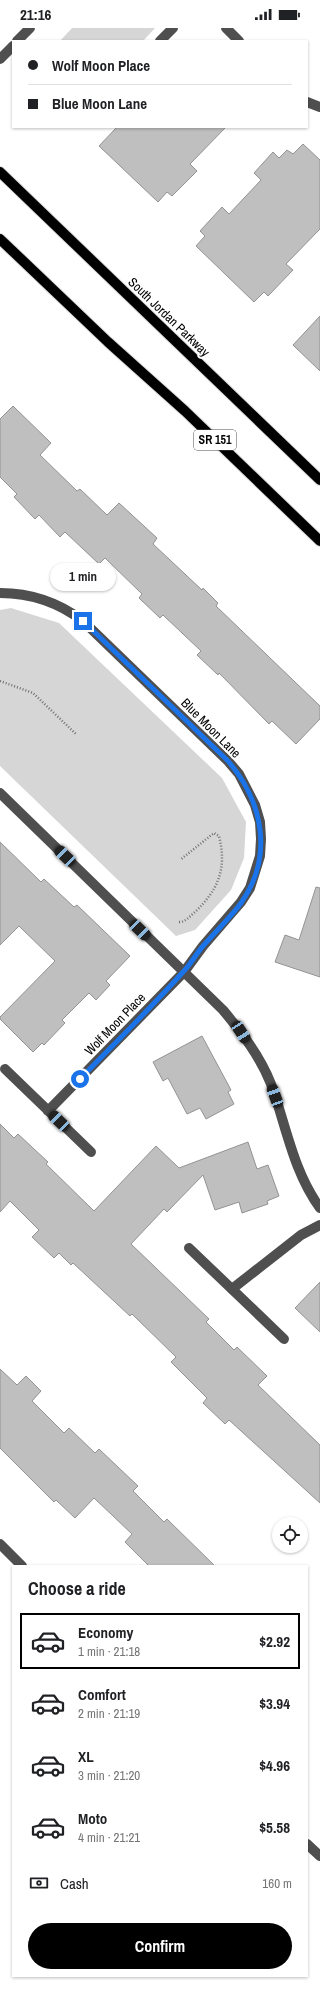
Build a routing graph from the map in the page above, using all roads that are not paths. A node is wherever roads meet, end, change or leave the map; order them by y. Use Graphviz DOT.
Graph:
graph roads {
  1 [pos="30,28"];
  2 [pos="173,28"];
  3 [pos="226,28"];
  4 [pos="19,40"];
  5 [pos="161,40"];
  6 [pos="238,40"];
  7 [pos="12,47"];
  8 [pos="0,59"];
  9 [pos="308,102"];
  10 [pos="320,107"];
  11 [pos="0,172"];
  12 [pos="0,239"];
  13 [pos="320,480"];
  14 [pos="320,541"];
  15 [pos="0,593"];
  16 [pos="0,793"];
  17 [pos="184,972"];
  18 [pos="5,1069"];
  19 [pos="48,1111"];
  20 [pos="90,1152"];
  21 [pos="320,1208"];
  22 [pos="320,1225"];
  23 [pos="189,1248"];
  24 [pos="232,1289"];
  25 [pos="284,1339"];
  26 [pos="0,1544"];
  27 [pos="21,1565"];
  28 [pos="308,1845"];
  29 [pos="319,1852"];
  1 -- 4 [label="street"];
  2 -- 5 [label="street"];
  3 -- 6 [label="street"];
  7 -- 8 [label="street"];
  9 -- 10 [label="street"];
  11 -- 13 [label="main road, South Jordan Parkway"];
  12 -- 14 [label="main road, SR 151"];
  15 -- 17 [label="street, Blue Moon Lane"];
  16 -- 17 [label="street"];
  17 -- 19 [label="street, Wolf Moon Place"];
  17 -- 21 [label="street"];
  18 -- 19 [label="street"];
  19 -- 20 [label="street"];
  22 -- 24 [label="street"];
  23 -- 24 [label="street"];
  24 -- 25 [label="street"];
  26 -- 27 [label="street"];
  28 -- 29 [label="street"];
}
